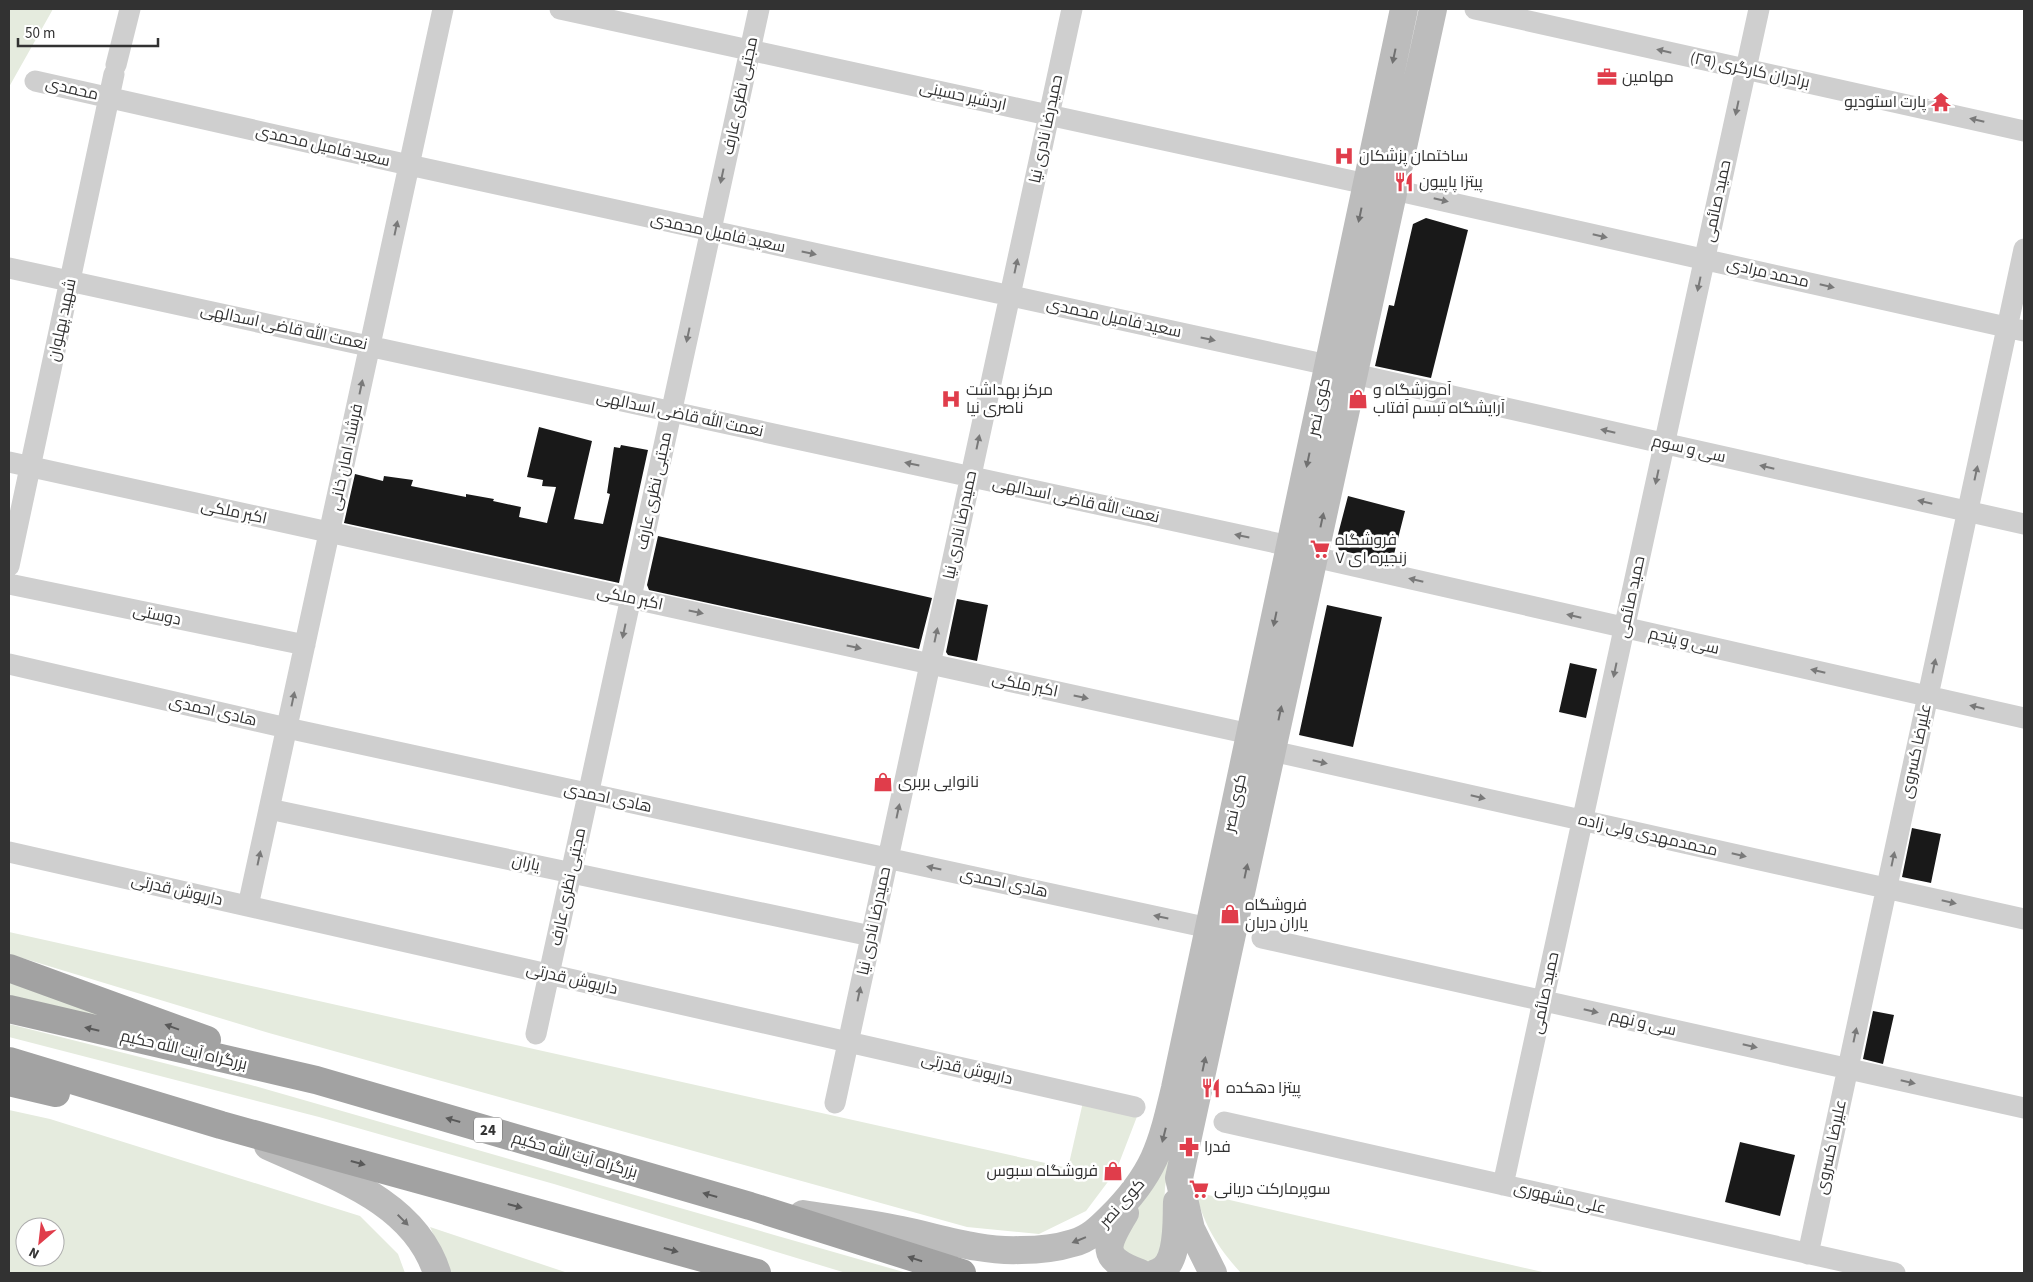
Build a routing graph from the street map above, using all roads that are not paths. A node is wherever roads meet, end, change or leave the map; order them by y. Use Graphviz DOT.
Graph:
graph roads {
  1 [pos="130,9"];
  2 [pos="443,9"];
  3 [pos="560,9"];
  4 [pos="759,9"];
  5 [pos="1072,9"];
  6 [pos="1404,9"];
  7 [pos="1433,9"];
  8 [pos="1475,9"];
  9 [pos="1759,9"];
  10 [pos="750,50"];
  11 [pos="1746,69"];
  12 [pos="35,81"];
  13 [pos="109,98"];
  14 [pos="1049,115"];
  15 [pos="2024,131"];
  16 [pos="409,165"];
  17 [pos="1367,184"];
  18 [pos="1394,190"];
  19 [pos="710,231"];
  20 [pos="2024,249"];
  21 [pos="1704,259"];
  22 [pos="9,268"];
  23 [pos="70,281"];
  24 [pos="1010,296"];
  25 [pos="2016,329"];
  26 [pos="370,346"];
  27 [pos="1328,365"];
  28 [pos="1354,374"];
  29 [pos="671,412"];
  30 [pos="1664,444"];
  31 [pos="9,462"];
  32 [pos="30,467"];
  33 [pos="970,477"];
  34 [pos="1968,512"];
  35 [pos="2024,524"];
  36 [pos="329,532"];
  37 [pos="1302,552"];
  38 [pos="9,566"];
  39 [pos="9,584"];
  40 [pos="631,598"];
  41 [pos="1624,628"];
  42 [pos="305,646"];
  43 [pos="9,664"];
  44 [pos="930,664"];
  45 [pos="1928,696"];
  46 [pos="2024,718"];
  47 [pos="287,728"];
  48 [pos="1250,734"];
  49 [pos="1272,751"];
  50 [pos="588,794"];
  51 [pos="269,809"];
  52 [pos="1583,820"];
  53 [pos="9,852"];
  54 [pos="888,858"];
  55 [pos="571,873"];
  56 [pos="1887,888"];
  57 [pos="248,906"];
  58 [pos="2024,919"];
  59 [pos="1209,928"];
  60 [pos="871,936"];
  61 [pos="1262,938"];
  62 [pos="9,968"];
  63 [pos="549,974"];
  64 [pos="1544,1000"];
  65 [pos="9,1009"];
  66 [pos="536,1034"];
  67 [pos="848,1042"];
  68 [pos="9,1061"];
  69 [pos="1848,1068"];
  70 [pos="316,1080"];
  71 [pos="9,1082"];
  72 [pos="835,1103"];
  73 [pos="1135,1107"];
  74 [pos="2024,1108"];
  75 [pos="1224,1122"];
  76 [pos="221,1125"];
  77 [pos="1179,1178"];
  78 [pos="1503,1185"];
  79 [pos="1141,1186"];
  80 [pos="750,1206"];
  81 [pos="1808,1254"];
  82 [pos="437,1273"];
  83 [pos="757,1273"];
  84 [pos="962,1273"];
  85 [pos="1140,1273"];
  86 [pos="1156,1273"];
  87 [pos="1213,1273"];
  88 [pos="1895,1273"];
  1 -- 13 [label="street, شهید پهلوان"];
  2 -- 16 [label="street, فرشاد امان خانی"];
  3 -- 10 [label="street, اردشیر حسینی"];
  4 -- 10 [label="street, مجتبی نظری عارف"];
  5 -- 14 [label="street, حمیدرضا نادری نیا"];
  6 -- 17 [label="main road, کوی نصر, one-way"];
  7 -- 18 [label="main road, کوی نصر"];
  11 -- 8 [label="street, برادران کارگری (۲۹), one-way"];
  9 -- 11 [label="street, حمید صائمی"];
  10 -- 14 [label="street, اردشیر حسینی"];
  10 -- 19 [label="street, مجتبی نظری عارف, one-way"];
  15 -- 11 [label="street, برادران کارگری (۲۹), one-way"];
  11 -- 21 [label="street, حمید صائمی, one-way"];
  12 -- 13 [label="street, محمدی"];
  13 -- 16 [label="street, سعید فامیل محمدی"];
  13 -- 23 [label="street, شهید پهلوان"];
  14 -- 17 [label="street, اردشیر حسینی"];
  24 -- 14 [label="street, حمیدرضا نادری نیا, one-way"];
  16 -- 19 [label="street, سعید فامیل محمدی"];
  26 -- 16 [label="street, فرشاد امان خانی, one-way"];
  17 -- 18 [label="street, محمد مرادی"];
  17 -- 27 [label="main road, کوی نصر, one-way"];
  18 -- 21 [label="street, محمد مرادی, one-way"];
  18 -- 28 [label="main road, کوی نصر"];
  19 -- 24 [label="street, سعید فامیل محمدی, one-way"];
  19 -- 29 [label="street, مجتبی نظری عارف, one-way"];
  20 -- 25 [label="street, علیرضا کسروی"];
  21 -- 25 [label="street, محمد مرادی, one-way"];
  21 -- 30 [label="street, حمید صائمی, one-way"];
  22 -- 23 [label="street, نعمت الله قاضی اسدالهی"];
  23 -- 26 [label="street, نعمت الله قاضی اسدالهی"];
  23 -- 32 [label="street, شهید پهلوان"];
  24 -- 27 [label="street, سعید فامیل محمدی, one-way"];
  33 -- 24 [label="street, حمیدرضا نادری نیا, one-way"];
  34 -- 25 [label="street, علیرضا کسروی, one-way"];
  26 -- 29 [label="street, نعمت الله قاضی اسدالهی"];
  36 -- 26 [label="street, فرشاد امان خانی, one-way"];
  27 -- 28 [label="street, سعید فامیل محمدی"];
  27 -- 37 [label="main road, کوی نصر, one-way"];
  30 -- 28 [label="street, سی و سوم, one-way"];
  37 -- 28 [label="main road, کوی نصر, one-way"];
  33 -- 29 [label="street, نعمت الله قاضی اسدالهی, one-way"];
  29 -- 40 [label="street, مجتبی نظری عارف"];
  34 -- 30 [label="street, سی و سوم, one-way"];
  30 -- 41 [label="street, حمید صائمی, one-way"];
  31 -- 32 [label="street, اکبر ملکی"];
  32 -- 36 [label="street, اکبر ملکی"];
  32 -- 38 [label="street, شهید پهلوان"];
  37 -- 33 [label="street, نعمت الله قاضی اسدالهی, one-way"];
  44 -- 33 [label="street, حمیدرضا نادری نیا, one-way"];
  34 -- 35 [label="street, سی و سوم"];
  45 -- 34 [label="street, علیرضا کسروی, one-way"];
  36 -- 40 [label="street, اکبر ملکی"];
  36 -- 42 [label="street, فرشاد امان خانی"];
  41 -- 37 [label="street, سی و پنجم, one-way"];
  37 -- 48 [label="main road, کوی نصر, one-way"];
  49 -- 37 [label="main road, کوی نصر, one-way"];
  39 -- 42 [label="street, دوستی"];
  40 -- 44 [label="street, اکبر ملکی, one-way"];
  40 -- 50 [label="street, مجتبی نظری عارف, one-way"];
  45 -- 41 [label="street, سی و پنجم, one-way"];
  41 -- 52 [label="street, حمید صائمی, one-way"];
  47 -- 42 [label="street, فرشاد امان خانی, one-way"];
  43 -- 47 [label="street, هادی احمدی"];
  44 -- 48 [label="street, اکبر ملکی, one-way"];
  54 -- 44 [label="street, حمیدرضا نادری نیا, one-way"];
  46 -- 45 [label="street, سی و پنجم, one-way"];
  56 -- 45 [label="street, علیرضا کسروی, one-way"];
  47 -- 50 [label="street, هادی احمدی"];
  47 -- 51 [label="street, فرشاد امان خانی"];
  48 -- 59 [label="main road, کوی نصر"];
  49 -- 52 [label="street, محمدمهدی ولی زاده, one-way"];
  77 -- 49 [label="main road, کوی نصر, one-way"];
  50 -- 54 [label="street, هادی احمدی"];
  50 -- 55 [label="street, مجتبی نظری عارف"];
  51 -- 55 [label="street, یاران"];
  57 -- 51 [label="street, فرشاد امان خانی, one-way"];
  52 -- 56 [label="street, محمدمهدی ولی زاده, one-way"];
  52 -- 64 [label="street, حمید صائمی"];
  53 -- 57 [label="street, داریوش قدرتی"];
  59 -- 54 [label="street, هادی احمدی, one-way"];
  54 -- 60 [label="street, حمیدرضا نادری نیا"];
  55 -- 60 [label="street, یاران"];
  55 -- 63 [label="street, مجتبی نظری عارف"];
  56 -- 58 [label="street, محمدمهدی ولی زاده, one-way"];
  69 -- 56 [label="street, علیرضا کسروی, one-way"];
  57 -- 63 [label="street, داریوش قدرتی"];
  59 -- 79 [label="main road, کوی نصر, one-way"];
  67 -- 60 [label="street, حمیدرضا نادری نیا, one-way"];
  61 -- 64 [label="street, سی و نهم"];
  70 -- 62 [label="highway, one-way"];
  63 -- 66 [label="street, مجتبی نظری عارف"];
  63 -- 67 [label="street, داریوش قدرتی"];
  64 -- 69 [label="street, سی و نهم, one-way"];
  64 -- 78 [label="street, حمید صائمی"];
  70 -- 65 [label="highway, بزرگراه آیت الله حکیم / 24, one-way"];
  67 -- 72 [label="street, حمیدرضا نادری نیا"];
  67 -- 73 [label="street, داریوش قدرتی"];
  68 -- 76 [label="highway"];
  69 -- 74 [label="street, سی و نهم, one-way"];
  69 -- 81 [label="street, علیرضا کسروی"];
  80 -- 70 [label="highway, بزرگراه آیت الله حکیم / 24, one-way"];
  71 -- 76 [label="highway"];
  75 -- 78 [label="street, علی مشهوری"];
  76 -- 82 [label="main road, one-way"];
  76 -- 83 [label="highway, one-way"];
  77 -- 86 [label="main road"];
  77 -- 87 [label="main road, کوی نصر"];
  78 -- 81 [label="street, علی مشهوری"];
  79 -- 80 [label="main road, کوی نصر, one-way"];
  79 -- 85 [label="main road"];
  84 -- 80 [label="highway, بزرگراه آیت الله حکیم / 24, one-way"];
  81 -- 88 [label="street, علی مشهوری"];
}
